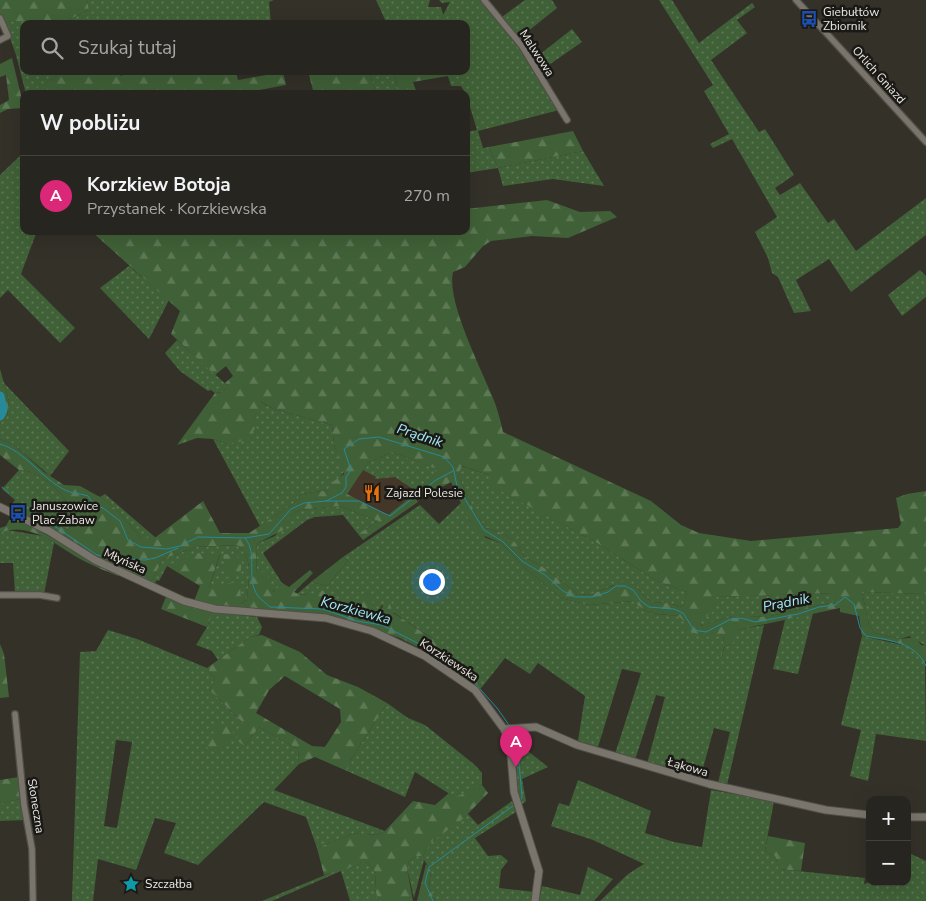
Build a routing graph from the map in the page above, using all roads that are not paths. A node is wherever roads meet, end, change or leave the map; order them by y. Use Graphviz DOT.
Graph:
graph roads {
  1 [pos="484,0"];
  2 [pos="796,0"];
  3 [pos="0,18"];
  4 [pos="0,40"];
  5 [pos="567,120"];
  6 [pos="926,142"];
  7 [pos="0,507"];
  8 [pos="0,595"];
  9 [pos="57,598"];
  10 [pos="249,613"];
  11 [pos="15,714"];
  12 [pos="504,729"];
  13 [pos="866,815"];
  14 [pos="911,817"];
  15 [pos="926,817"];
  16 [pos="33,901"];
  17 [pos="535,901"];
  1 -- 5 [label="street, Malwowa"];
  2 -- 6 [label="street, Orlich Gniazd"];
  3 -- 4 [label="street"];
  7 -- 10 [label="street, Młyńska"];
  8 -- 9 [label="street"];
  10 -- 12 [label="street, Korzkiewska"];
  11 -- 16 [label="street, Słoneczna"];
  12 -- 13 [label="street, Łąkowa"];
  12 -- 17 [label="street, Korzkiewska"];
  14 -- 15 [label="street"];
}
